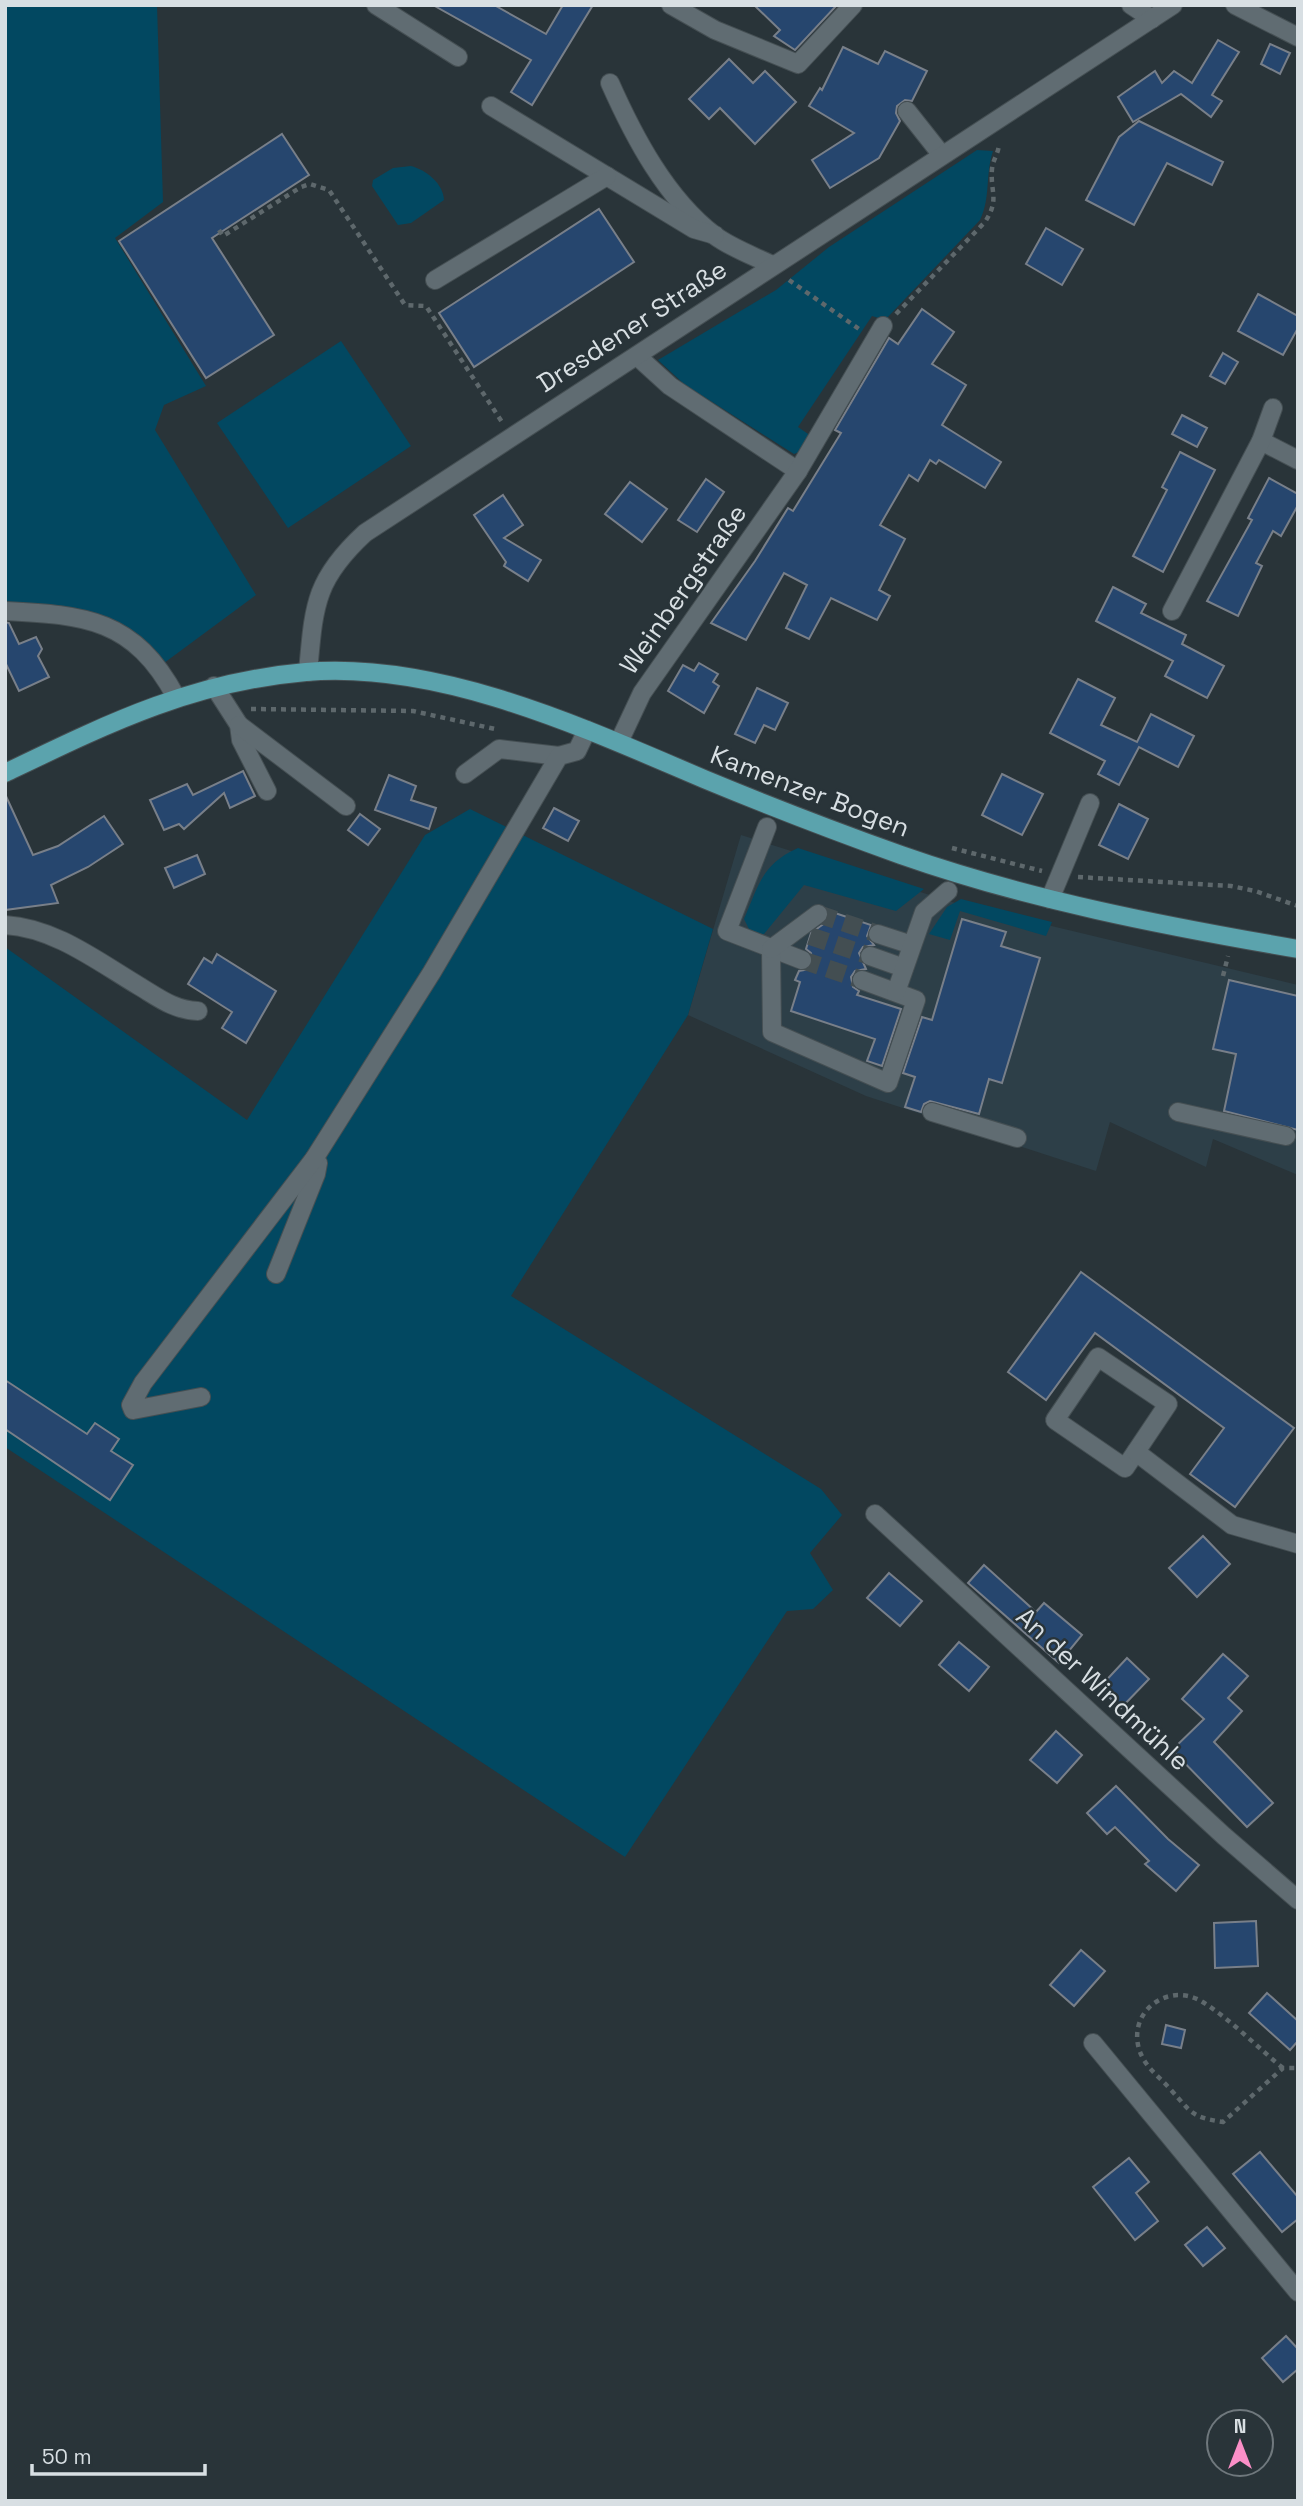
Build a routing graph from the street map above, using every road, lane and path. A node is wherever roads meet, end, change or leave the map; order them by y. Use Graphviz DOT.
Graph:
graph roads {
  1 [pos="376,5"];
  2 [pos="671,5"];
  3 [pos="853,5"];
  4 [pos="1131,5"];
  5 [pos="1173,5"];
  6 [pos="1235,5"];
  7 [pos="1152,19"];
  8 [pos="1298,37"];
  9 [pos="458,57"];
  10 [pos="610,83"];
  11 [pos="491,106"];
  12 [pos="907,111"];
  13 [pos="999,117"];
  14 [pos="941,154"];
  15 [pos="607,176"];
  16 [pos="219,230"];
  17 [pos="715,235"];
  18 [pos="772,265"];
  19 [pos="435,280"];
  20 [pos="879,333"];
  21 [pos="637,356"];
  22 [pos="1273,408"];
  23 [pos="510,436"];
  24 [pos="1261,442"];
  25 [pos="1298,460"];
  26 [pos="798,471"];
  27 [pos="5,611"];
  28 [pos="1172,611"];
  29 [pos="308,672"];
  30 [pos="214,686"];
  31 [pos="176,697"];
  32 [pos="229,709"];
  33 [pos="239,724"];
  34 [pos="502,730"];
  35 [pos="587,730"];
  36 [pos="619,742"];
  37 [pos="559,756"];
  38 [pos="5,773"];
  39 [pos="464,774"];
  40 [pos="267,791"];
  41 [pos="1090,803"];
  42 [pos="346,806"];
  43 [pos="767,827"];
  44 [pos="939,845"];
  45 [pos="1062,875"];
  46 [pos="948,891"];
  47 [pos="1050,899"];
  48 [pos="1298,906"];
  49 [pos="818,914"];
  50 [pos="5,925"];
  51 [pos="878,934"];
  52 [pos="810,936"];
  53 [pos="912,945"];
  54 [pos="771,949"];
  55 [pos="1298,949"];
  56 [pos="870,956"];
  57 [pos="1228,956"];
  58 [pos="802,960"];
  59 [pos="904,968"];
  60 [pos="1223,976"];
  61 [pos="862,980"];
  62 [pos="895,992"];
  63 [pos="198,1011"];
  64 [pos="932,1112"];
  65 [pos="1178,1112"];
  66 [pos="1286,1136"];
  67 [pos="1017,1138"];
  68 [pos="314,1159"];
  69 [pos="276,1274"];
  70 [pos="201,1397"];
  71 [pos="1136,1452"];
  72 [pos="875,1514"];
  73 [pos="1298,1544"];
  74 [pos="1298,1900"];
  75 [pos="1093,2043"];
  76 [pos="1283,2068"];
  77 [pos="1298,2068"];
  78 [pos="1298,2292"];
  1 -- 9 [label="street"];
  2 -- 3 [label="street"];
  4 -- 7 [label="street"];
  5 -- 7 [label="street, Dresdener Straße"];
  6 -- 8 [label="street"];
  7 -- 13 [label="street, Dresdener Straße"];
  10 -- 17 [label="street"];
  11 -- 15 [label="street"];
  12 -- 14 [label="street"];
  13 -- 14 [label="street, Dresdener Straße"];
  13 -- 20 [label="path"];
  14 -- 18 [label="street, Dresdener Straße"];
  15 -- 17 [label="street"];
  15 -- 19 [label="street"];
  16 -- 23 [label="path"];
  17 -- 18 [label="street"];
  18 -- 20 [label="path"];
  18 -- 21 [label="street, Dresdener Straße"];
  20 -- 26 [label="street, Weinbergstraße"];
  21 -- 23 [label="street, Dresdener Straße"];
  21 -- 26 [label="street"];
  22 -- 24 [label="street"];
  23 -- 29 [label="street, Dresdener Straße"];
  24 -- 25 [label="street"];
  24 -- 28 [label="street"];
  26 -- 36 [label="street, Weinbergstraße"];
  27 -- 31 [label="street"];
  29 -- 30 [label="main road"];
  29 -- 35 [label="main road, Kamenzer Bogen"];
  30 -- 31 [label="main road"];
  30 -- 32 [label="street"];
  31 -- 38 [label="main road"];
  32 -- 33 [label="street"];
  32 -- 34 [label="path"];
  33 -- 40 [label="street"];
  33 -- 42 [label="street"];
  35 -- 36 [label="main road, Kamenzer Bogen"];
  35 -- 37 [label="street"];
  36 -- 47 [label="main road, Kamenzer Bogen"];
  37 -- 39 [label="street"];
  37 -- 68 [label="street"];
  41 -- 45 [label="street"];
  43 -- 54 [label="street"];
  44 -- 45 [label="path"];
  45 -- 47 [label="street"];
  45 -- 48 [label="path"];
  46 -- 53 [label="street"];
  47 -- 55 [label="main road, Kamenzer Bogen"];
  49 -- 54 [label="street"];
  50 -- 63 [label="street"];
  51 -- 53 [label="street"];
  52 -- 54 [label="street"];
  53 -- 59 [label="street"];
  54 -- 58 [label="street"];
  54 -- 62 [label="street"];
  56 -- 59 [label="street"];
  57 -- 60 [label="path"];
  59 -- 62 [label="street"];
  61 -- 62 [label="street"];
  64 -- 67 [label="street"];
  65 -- 66 [label="street"];
  68 -- 69 [label="street"];
  68 -- 70 [label="street"];
  71 -- 71 [label="street"];
  71 -- 73 [label="street"];
  72 -- 74 [label="street, An der Windmühle"];
  75 -- 78 [label="street"];
  76 -- 76 [label="path"];
  76 -- 77 [label="path"];
}
